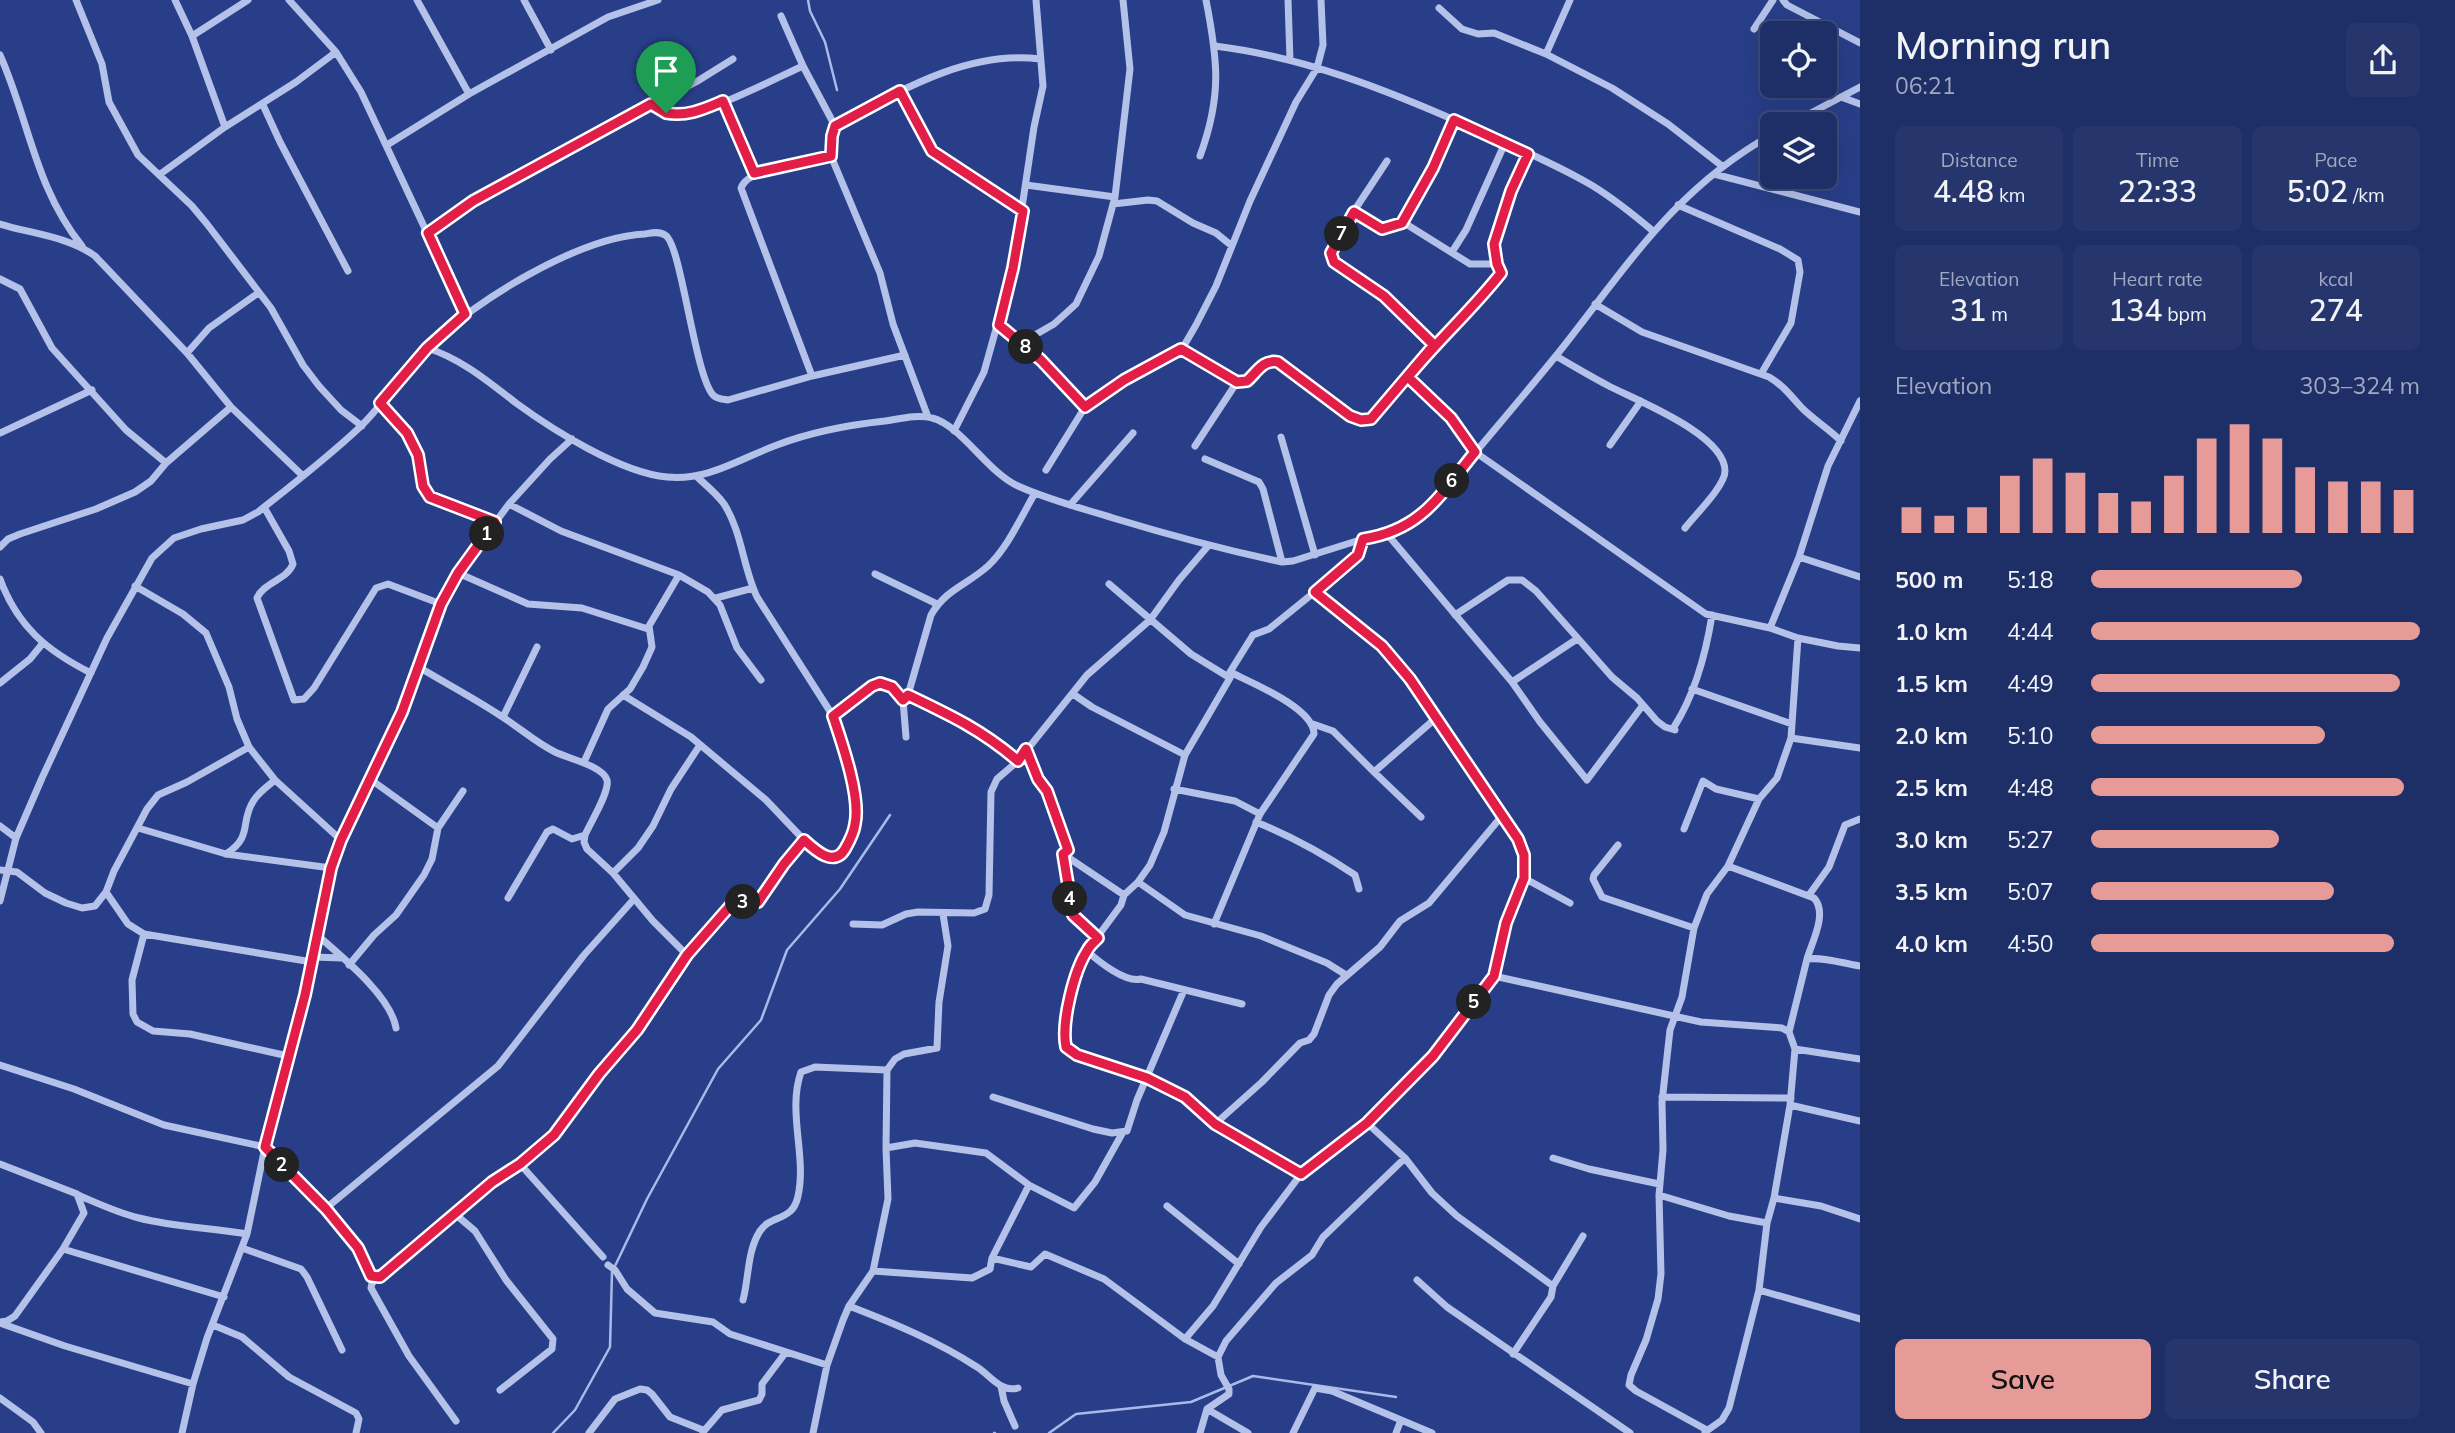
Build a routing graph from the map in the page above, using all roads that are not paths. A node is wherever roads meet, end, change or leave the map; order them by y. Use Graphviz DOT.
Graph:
graph roads {
  1 [pos="76,0"];
  2 [pos="175,0"];
  3 [pos="248,0"];
  4 [pos="289,0"];
  5 [pos="416,0"];
  6 [pos="524,0"];
  7 [pos="658,0"];
  8 [pos="1036,0"];
  9 [pos="1124,0"];
  10 [pos="1206,0"];
  11 [pos="1288,0"];
  12 [pos="1321,0"];
  13 [pos="1570,0"];
  14 [pos="1773,0"];
  15 [pos="1783,0"];
  16 [pos="646,2"];
  17 [pos="1440,8"];
  18 [pos="781,16"];
  19 [pos="1754,29"];
  20 [pos="192,36"];
  21 [pos="1860,43"];
  22 [pos="1215,46"];
  23 [pos="551,50"];
  24 [pos="336,52"];
  25 [pos="1546,54"];
  26 [pos="0,55"];
  27 [pos="733,59"];
  28 [pos="1040,59"];
  29 [pos="1290,60"];
  30 [pos="803,66"];
  31 [pos="1317,68"];
  32 [pos="1860,87"];
  33 [pos="900,91"];
  34 [pos="469,94"];
  35 [pos="1841,97"];
  36 [pos="723,101"];
  37 [pos="651,104"];
  38 [pos="1860,104"];
  39 [pos="264,105"];
  40 [pos="1813,112"];
  41 [pos="1454,120"];
  42 [pos="835,126"];
  43 [pos="225,127"];
  44 [pos="1760,142"];
  45 [pos="1505,143"];
  46 [pos="387,145"];
  47 [pos="1528,154"];
  48 [pos="831,156"];
  49 [pos="1200,156"];
  50 [pos="1387,161"];
  51 [pos="1722,166"];
  52 [pos="754,173"];
  53 [pos="1714,174"];
  54 [pos="159,175"];
  55 [pos="1026,185"];
  56 [pos="1114,200"];
  57 [pos="1678,205"];
  58 [pos="1023,211"];
  59 [pos="1354,212"];
  60 [pos="1860,212"];
  61 [pos="1402,223"];
  62 [pos="0,224"];
  63 [pos="1653,230"];
  64 [pos="428,233"];
  65 [pos="1232,246"];
  66 [pos="83,247"];
  67 [pos="1452,253"];
  68 [pos="1497,264"];
  69 [pos="348,271"];
  70 [pos="0,279"];
  71 [pos="258,293"];
  72 [pos="1595,304"];
  73 [pos="465,314"];
  74 [pos="999,325"];
  75 [pos="1021,343"];
  76 [pos="1434,345"];
  77 [pos="427,348"];
  78 [pos="1181,349"];
  79 [pos="187,353"];
  80 [pos="905,355"];
  81 [pos="1556,356"];
  82 [pos="1761,374"];
  83 [pos="811,376"];
  84 [pos="1408,377"];
  85 [pos="1237,382"];
  86 [pos="92,390"];
  87 [pos="1641,401"];
  88 [pos="1860,401"];
  89 [pos="380,403"];
  90 [pos="232,407"];
  91 [pos="1085,407"];
  92 [pos="928,416"];
  93 [pos="1857,420"];
  94 [pos="362,426"];
  95 [pos="954,430"];
  96 [pos="0,433"];
  97 [pos="1133,433"];
  98 [pos="1281,437"];
  99 [pos="572,439"];
  100 [pos="1841,441"];
  101 [pos="1610,445"];
  102 [pos="1195,446"];
  103 [pos="1475,452"];
  104 [pos="1205,459"];
  105 [pos="166,463"];
  106 [pos="1046,470"];
  107 [pos="303,476"];
  108 [pos="697,477"];
  109 [pos="1035,493"];
  110 [pos="509,504"];
  111 [pos="1070,505"];
  112 [pos="264,507"];
  113 [pos="495,522"];
  114 [pos="1685,528"];
  115 [pos="1388,535"];
  116 [pos="1363,539"];
  117 [pos="1208,546"];
  118 [pos="0,547"];
  119 [pos="1315,555"];
  120 [pos="1799,557"];
  121 [pos="1282,562"];
  122 [pos="458,573"];
  123 [pos="875,574"];
  124 [pos="678,575"];
  125 [pos="1860,578"];
  126 [pos="0,579"];
  127 [pos="1109,584"];
  128 [pos="135,586"];
  129 [pos="753,587"];
  130 [pos="1315,592"];
  131 [pos="716,598"];
  132 [pos="441,604"];
  133 [pos="937,604"];
  134 [pos="1455,615"];
  135 [pos="1712,615"];
  136 [pos="1150,620"];
  137 [pos="1770,628"];
  138 [pos="648,629"];
  139 [pos="1798,638"];
  140 [pos="1577,639"];
  141 [pos="43,643"];
  142 [pos="537,647"];
  143 [pos="1860,648"];
  144 [pos="417,667"];
  145 [pos="91,673"];
  146 [pos="1230,675"];
  147 [pos="761,680"];
  148 [pos="1512,682"];
  149 [pos="0,683"];
  150 [pos="1692,689"];
  151 [pos="1073,694"];
  152 [pos="624,695"];
  153 [pos="905,698"];
  154 [pos="1643,705"];
  155 [pos="833,716"];
  156 [pos="503,717"];
  157 [pos="1436,718"];
  158 [pos="1792,723"];
  159 [pos="1313,724"];
  160 [pos="906,737"];
  161 [pos="1791,738"];
  162 [pos="700,745"];
  163 [pos="249,747"];
  164 [pos="1860,748"];
  165 [pos="1026,749"];
  166 [pos="1185,755"];
  167 [pos="1018,761"];
  168 [pos="584,762"];
  169 [pos="1374,772"];
  170 [pos="370,779"];
  171 [pos="275,780"];
  172 [pos="1174,789"];
  173 [pos="463,791"];
  174 [pos="1759,799"];
  175 [pos="1260,814"];
  176 [pos="1421,817"];
  177 [pos="1501,817"];
  178 [pos="1860,819"];
  179 [pos="1256,822"];
  180 [pos="0,826"];
  181 [pos="138,828"];
  182 [pos="438,828"];
  183 [pos="1684,829"];
  184 [pos="584,835"];
  185 [pos="16,838"];
  186 [pos="341,840"];
  187 [pos="804,840"];
  188 [pos="1618,845"];
  189 [pos="226,854"];
  190 [pos="1063,854"];
  191 [pos="1728,866"];
  192 [pos="331,868"];
  193 [pos="4,870"];
  194 [pos="613,873"];
  195 [pos="1524,878"];
  196 [pos="1138,882"];
  197 [pos="1359,889"];
  198 [pos="106,892"];
  199 [pos="1124,895"];
  200 [pos="1809,895"];
  201 [pos="508,898"];
  202 [pos="634,899"];
  203 [pos="0,901"];
  204 [pos="1570,903"];
  205 [pos="943,914"];
  206 [pos="853,924"];
  207 [pos="1214,924"];
  208 [pos="1694,928"];
  209 [pos="144,934"];
  210 [pos="316,934"];
  211 [pos="1098,938"];
  212 [pos="1087,951"];
  213 [pos="687,955"];
  214 [pos="343,958"];
  215 [pos="1807,959"];
  216 [pos="312,960"];
  217 [pos="349,965"];
  218 [pos="1860,966"];
  219 [pos="1346,975"];
  220 [pos="1494,976"];
  221 [pos="1184,990"];
  222 [pos="1242,1004"];
  223 [pos="1675,1016"];
  224 [pos="396,1028"];
  225 [pos="1789,1032"];
  226 [pos="1795,1049"];
  227 [pos="288,1056"];
  228 [pos="1860,1059"];
  229 [pos="0,1065"];
  230 [pos="887,1070"];
  231 [pos="1147,1078"];
  232 [pos="993,1097"];
  233 [pos="1662,1097"];
  234 [pos="1790,1101"];
  235 [pos="1860,1121"];
  236 [pos="1367,1123"];
  237 [pos="1215,1124"];
  238 [pos="1123,1132"];
  239 [pos="265,1147"];
  240 [pos="886,1148"];
  241 [pos="1405,1158"];
  242 [pos="1553,1158"];
  243 [pos="0,1164"];
  244 [pos="520,1164"];
  245 [pos="1301,1174"];
  246 [pos="1659,1184"];
  247 [pos="1029,1185"];
  248 [pos="77,1194"];
  249 [pos="1659,1195"];
  250 [pos="1774,1198"];
  251 [pos="1167,1206"];
  252 [pos="326,1209"];
  253 [pos="455,1214"];
  254 [pos="1860,1220"];
  255 [pos="1767,1223"];
  256 [pos="247,1234"];
  257 [pos="1583,1236"];
  258 [pos="242,1248"];
  259 [pos="63,1249"];
  260 [pos="603,1257"];
  261 [pos="992,1258"];
  262 [pos="1238,1264"];
  263 [pos="608,1265"];
  264 [pos="873,1271"];
  265 [pos="375,1278"];
  266 [pos="1417,1280"];
  267 [pos="1553,1286"];
  268 [pos="1759,1290"];
  269 [pos="224,1297"];
  270 [pos="743,1300"];
  271 [pos="849,1306"];
  272 [pos="1860,1319"];
  273 [pos="0,1323"];
  274 [pos="213,1325"];
  275 [pos="1185,1339"];
  276 [pos="342,1350"];
  277 [pos="786,1352"];
  278 [pos="1513,1354"];
  279 [pos="1218,1357"];
  280 [pos="827,1365"];
  281 [pos="193,1384"];
  282 [pos="1000,1386"];
  283 [pos="1018,1388"];
  284 [pos="500,1390"];
  285 [pos="0,1398"];
  286 [pos="1208,1409"];
  287 [pos="1401,1420"];
  288 [pos="456,1421"];
  289 [pos="1015,1426"];
  290 [pos="703,1432"];
  291 [pos="1706,1432"];
  292 [pos="41,1433"];
  293 [pos="182,1433"];
  294 [pos="356,1433"];
  295 [pos="589,1433"];
  296 [pos="813,1433"];
  297 [pos="1200,1433"];
  298 [pos="1248,1433"];
  299 [pos="1293,1433"];
  300 [pos="1396,1433"];
  301 [pos="1432,1433"];
  302 [pos="1630,1433"];
  1 -- 54 [label="street"];
  2 -- 20 [label="street"];
  3 -- 20 [label="street"];
  4 -- 24 [label="street"];
  5 -- 34 [label="street"];
  6 -- 23 [label="street"];
  7 -- 16 [label="street"];
  8 -- 28 [label="street"];
  9 -- 56 [label="street"];
  10 -- 22 [label="street"];
  11 -- 29 [label="street"];
  12 -- 31 [label="street"];
  13 -- 25 [label="street"];
  14 -- 19 [label="street"];
  15 -- 21 [label="street"];
  16 -- 23 [label="street"];
  17 -- 25 [label="street"];
  18 -- 30 [label="street"];
  20 -- 43 [label="street"];
  22 -- 29 [label="street"];
  22 -- 49 [label="street"];
  23 -- 34 [label="street"];
  24 -- 39 [label="street"];
  24 -- 46 [label="street"];
  25 -- 51 [label="street"];
  26 -- 66 [label="street"];
  27 -- 37 [label="street"];
  28 -- 33 [label="street"];
  28 -- 55 [label="street"];
  29 -- 31 [label="street"];
  30 -- 36 [label="street"];
  30 -- 42 [label="street"];
  31 -- 41 [label="street"];
  31 -- 65 [label="street"];
  32 -- 35 [label="street"];
  33 -- 42 [label="street"];
  33 -- 58 [label="street"];
  34 -- 46 [label="street"];
  35 -- 38 [label="street"];
  35 -- 40 [label="street"];
  36 -- 37 [label="street"];
  36 -- 52 [label="street"];
  37 -- 64 [label="street"];
  39 -- 43 [label="street"];
  39 -- 69 [label="street"];
  41 -- 45 [label="street"];
  41 -- 61 [label="street"];
  42 -- 48 [label="street"];
  43 -- 54 [label="street"];
  44 -- 51 [label="street"];
  45 -- 47 [label="street"];
  45 -- 67 [label="street"];
  46 -- 64 [label="street"];
  47 -- 63 [label="street"];
  47 -- 68 [label="street"];
  48 -- 52 [label="street"];
  48 -- 80 [label="street"];
  50 -- 59 [label="street"];
  51 -- 53 [label="street"];
  52 -- 83 [label="street"];
  53 -- 57 [label="street"];
  53 -- 60 [label="street"];
  54 -- 71 [label="street"];
  55 -- 56 [label="street"];
  55 -- 58 [label="street"];
  56 -- 65 [label="street"];
  56 -- 75 [label="street"];
  57 -- 63 [label="street"];
  57 -- 82 [label="street"];
  58 -- 74 [label="street"];
  59 -- 61 [label="street"];
  59 -- 76 [label="street"];
  61 -- 67 [label="street"];
  62 -- 66 [label="street"];
  63 -- 72 [label="street"];
  64 -- 73 [label="street"];
  65 -- 78 [label="street"];
  66 -- 79 [label="street"];
  67 -- 68 [label="street"];
  68 -- 76 [label="street"];
  70 -- 86 [label="street"];
  71 -- 79 [label="street"];
  71 -- 94 [label="street"];
  72 -- 81 [label="street"];
  72 -- 82 [label="street"];
  73 -- 77 [label="street"];
  73 -- 83 [label="street"];
  74 -- 75 [label="street"];
  74 -- 95 [label="street"];
  75 -- 91 [label="street"];
  76 -- 84 [label="street"];
  77 -- 89 [label="street"];
  77 -- 99 [label="street"];
  78 -- 85 [label="street"];
  78 -- 91 [label="street"];
  79 -- 90 [label="street"];
  80 -- 83 [label="street"];
  80 -- 92 [label="street"];
  81 -- 87 [label="street"];
  81 -- 103 [label="street"];
  82 -- 100 [label="street"];
  84 -- 85 [label="street"];
  84 -- 103 [label="street"];
  85 -- 102 [label="street"];
  86 -- 96 [label="street"];
  86 -- 105 [label="street"];
  87 -- 101 [label="street"];
  87 -- 114 [label="street"];
  88 -- 93 [label="street"];
  89 -- 94 [label="street"];
  89 -- 113 [label="street"];
  90 -- 105 [label="street"];
  90 -- 107 [label="street"];
  91 -- 106 [label="street"];
  92 -- 95 [label="street"];
  92 -- 108 [label="street"];
  93 -- 100 [label="street"];
  94 -- 107 [label="street"];
  95 -- 109 [label="street"];
  97 -- 111 [label="street"];
  98 -- 119 [label="street"];
  99 -- 108 [label="street"];
  99 -- 110 [label="street"];
  100 -- 120 [label="street"];
  103 -- 115 [label="street"];
  103 -- 135 [label="street"];
  104 -- 121 [label="street"];
  105 -- 118 [label="street"];
  107 -- 112 [label="street"];
  108 -- 129 [label="street"];
  109 -- 111 [label="street"];
  109 -- 133 [label="street"];
  110 -- 113 [label="street"];
  110 -- 124 [label="street"];
  111 -- 117 [label="street"];
  112 -- 128 [label="street"];
  112 -- 132 [label="street"];
  113 -- 122 [label="street"];
  115 -- 116 [label="street"];
  115 -- 134 [label="street"];
  116 -- 119 [label="street"];
  116 -- 130 [label="street"];
  117 -- 121 [label="street"];
  117 -- 136 [label="street"];
  119 -- 121 [label="street"];
  120 -- 125 [label="street"];
  120 -- 137 [label="street"];
  122 -- 132 [label="street"];
  122 -- 138 [label="street"];
  123 -- 133 [label="street"];
  124 -- 131 [label="street"];
  124 -- 138 [label="street"];
  126 -- 141 [label="street"];
  127 -- 136 [label="street"];
  128 -- 145 [label="street"];
  128 -- 163 [label="street"];
  129 -- 131 [label="street"];
  129 -- 155 [label="street"];
  130 -- 146 [label="street"];
  130 -- 157 [label="street"];
  131 -- 147 [label="street"];
  132 -- 144 [label="street"];
  133 -- 153 [label="street"];
  134 -- 140 [label="street"];
  134 -- 148 [label="street"];
  135 -- 137 [label="street"];
  135 -- 150 [label="street"];
  136 -- 146 [label="street"];
  136 -- 151 [label="street"];
  137 -- 139 [label="street"];
  138 -- 152 [label="street"];
  139 -- 143 [label="street"];
  139 -- 158 [label="street"];
  140 -- 148 [label="street"];
  140 -- 154 [label="street"];
  141 -- 145 [label="street"];
  141 -- 149 [label="street"];
  142 -- 156 [label="street"];
  144 -- 156 [label="street"];
  144 -- 170 [label="street"];
  145 -- 185 [label="street"];
  146 -- 159 [label="street"];
  146 -- 166 [label="street"];
  148 -- 154 [label="street"];
  150 -- 154 [label="street"];
  150 -- 158 [label="street"];
  151 -- 165 [label="street"];
  151 -- 166 [label="street"];
  152 -- 162 [label="street"];
  152 -- 168 [label="street"];
  153 -- 155 [label="street"];
  153 -- 160 [label="street"];
  153 -- 167 [label="street"];
  155 -- 187 [label="street"];
  156 -- 168 [label="street"];
  157 -- 169 [label="street"];
  157 -- 177 [label="street"];
  158 -- 161 [label="street"];
  159 -- 169 [label="street"];
  159 -- 175 [label="street"];
  161 -- 164 [label="street"];
  161 -- 174 [label="street"];
  162 -- 187 [label="street"];
  162 -- 194 [label="street"];
  163 -- 171 [label="street"];
  163 -- 181 [label="street"];
  165 -- 167 [label="street"];
  165 -- 190 [label="street"];
  166 -- 172 [label="street"];
  167 -- 205 [label="street"];
  168 -- 184 [label="street"];
  169 -- 176 [label="street"];
  170 -- 182 [label="street"];
  170 -- 186 [label="street"];
  171 -- 186 [label="street"];
  171 -- 189 [label="street"];
  172 -- 175 [label="street"];
  172 -- 196 [label="street"];
  173 -- 182 [label="street"];
  174 -- 183 [label="street"];
  174 -- 191 [label="street"];
  175 -- 179 [label="street"];
  177 -- 195 [label="street"];
  177 -- 219 [label="street"];
  178 -- 200 [label="street"];
  179 -- 197 [label="street"];
  179 -- 207 [label="street"];
  180 -- 185 [label="street"];
  181 -- 189 [label="street"];
  181 -- 198 [label="street"];
  182 -- 217 [label="street"];
  184 -- 194 [label="street"];
  184 -- 201 [label="street"];
  185 -- 193 [label="street"];
  186 -- 192 [label="street"];
  187 -- 213 [label="street"];
  188 -- 208 [label="street"];
  189 -- 192 [label="street"];
  190 -- 199 [label="street"];
  190 -- 211 [label="street"];
  191 -- 200 [label="street"];
  191 -- 208 [label="street"];
  192 -- 210 [label="street"];
  193 -- 198 [label="street"];
  193 -- 203 [label="street"];
  194 -- 202 [label="street"];
  195 -- 204 [label="street"];
  195 -- 220 [label="street"];
  196 -- 199 [label="street"];
  196 -- 207 [label="street"];
  198 -- 209 [label="street"];
  199 -- 211 [label="street"];
  200 -- 215 [label="street"];
  202 -- 213 [label="street"];
  202 -- 252 [label="street"];
  205 -- 206 [label="street"];
  205 -- 230 [label="street"];
  207 -- 219 [label="street"];
  208 -- 223 [label="street"];
  209 -- 216 [label="street"];
  209 -- 227 [label="street"];
  210 -- 214 [label="street"];
  210 -- 216 [label="street"];
  211 -- 212 [label="street"];
  212 -- 221 [label="street"];
  212 -- 231 [label="street"];
  213 -- 244 [label="street"];
  214 -- 216 [label="street"];
  214 -- 217 [label="street"];
  215 -- 218 [label="street"];
  215 -- 225 [label="street"];
  216 -- 227 [label="street"];
  217 -- 224 [label="street"];
  219 -- 237 [label="street"];
  220 -- 223 [label="street"];
  220 -- 236 [label="street"];
  221 -- 222 [label="street"];
  221 -- 231 [label="street"];
  223 -- 225 [label="street"];
  223 -- 233 [label="street"];
  225 -- 226 [label="street"];
  226 -- 228 [label="street"];
  226 -- 234 [label="street"];
  227 -- 239 [label="street"];
  229 -- 239 [label="street"];
  230 -- 240 [label="street"];
  230 -- 270 [label="street"];
  231 -- 237 [label="street"];
  231 -- 238 [label="street"];
  232 -- 238 [label="street"];
  233 -- 234 [label="street"];
  233 -- 246 [label="street"];
  234 -- 235 [label="street"];
  234 -- 250 [label="street"];
  236 -- 241 [label="street"];
  236 -- 245 [label="street"];
  237 -- 245 [label="street"];
  238 -- 247 [label="street"];
  239 -- 252 [label="street"];
  239 -- 256 [label="street"];
  240 -- 247 [label="street"];
  240 -- 264 [label="street"];
  241 -- 267 [label="street"];
  241 -- 279 [label="street"];
  242 -- 246 [label="street"];
  243 -- 248 [label="street"];
  244 -- 253 [label="street"];
  244 -- 260 [label="street"];
  245 -- 262 [label="street"];
  246 -- 249 [label="street"];
  247 -- 261 [label="street"];
  248 -- 256 [label="street"];
  248 -- 259 [label="street"];
  249 -- 255 [label="street"];
  249 -- 291 [label="street"];
  250 -- 254 [label="street"];
  250 -- 255 [label="street"];
  251 -- 262 [label="street"];
  252 -- 265 [label="street"];
  253 -- 265 [label="street"];
  253 -- 284 [label="street"];
  255 -- 268 [label="street"];
  256 -- 258 [label="street"];
  257 -- 267 [label="street"];
  258 -- 269 [label="street"];
  258 -- 276 [label="street"];
  259 -- 269 [label="street"];
  259 -- 273 [label="street"];
  261 -- 264 [label="street"];
  261 -- 275 [label="street"];
  262 -- 275 [label="street"];
  263 -- 277 [label="street"];
  264 -- 271 [label="street"];
  265 -- 288 [label="street"];
  266 -- 278 [label="street"];
  267 -- 278 [label="street"];
  268 -- 272 [label="street"];
  268 -- 291 [label="street"];
  269 -- 274 [label="street"];
  271 -- 280 [label="street"];
  271 -- 282 [label="street"];
  273 -- 281 [label="street"];
  274 -- 281 [label="street"];
  274 -- 294 [label="street"];
  275 -- 279 [label="street"];
  277 -- 280 [label="street"];
  277 -- 290 [label="street"];
  278 -- 302 [label="street"];
  279 -- 286 [label="street"];
  280 -- 296 [label="street"];
  281 -- 293 [label="street"];
  282 -- 283 [label="street"];
  282 -- 289 [label="street"];
  285 -- 292 [label="street"];
  286 -- 297 [label="street"];
  286 -- 298 [label="street"];
  287 -- 299 [label="street"];
  287 -- 300 [label="street"];
  287 -- 301 [label="street"];
  290 -- 295 [label="street"];
}
